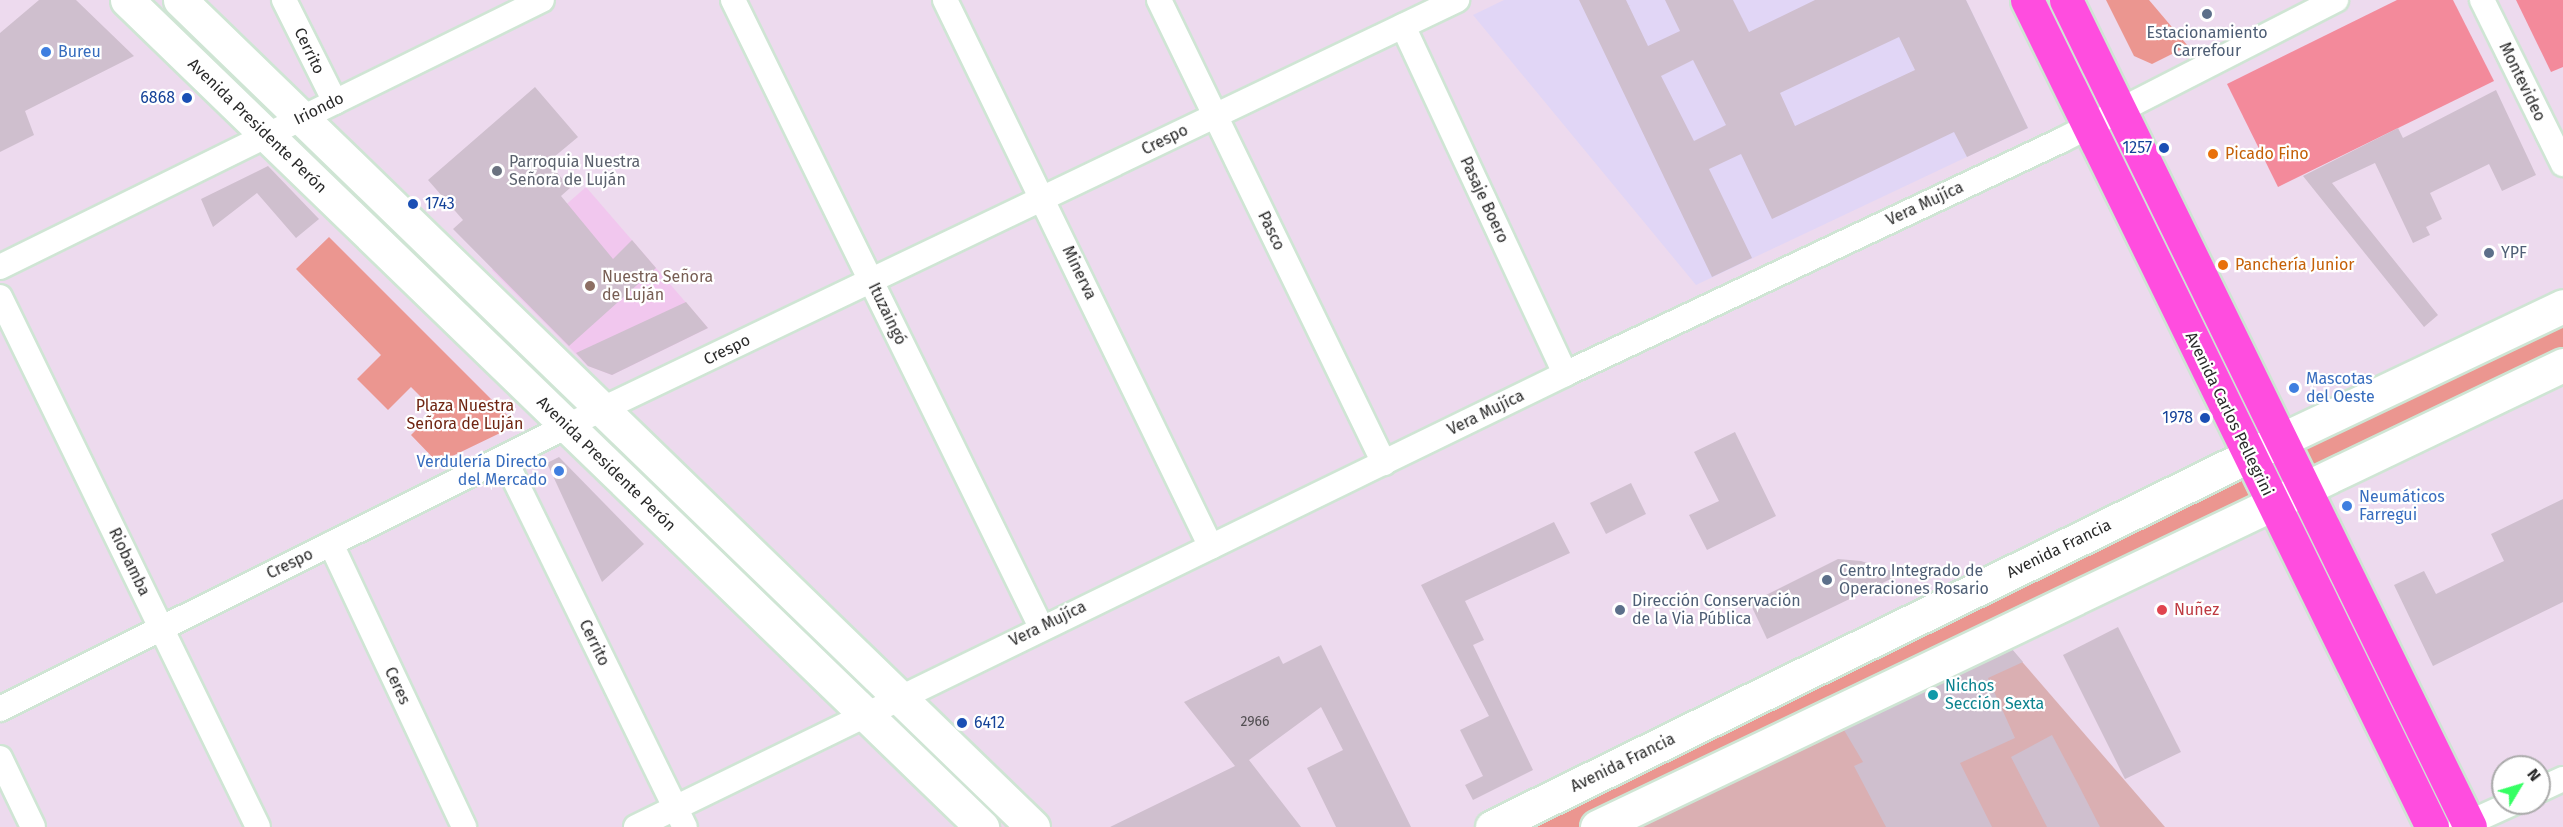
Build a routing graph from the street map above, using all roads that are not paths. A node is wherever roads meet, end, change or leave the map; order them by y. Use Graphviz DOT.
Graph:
graph roads {
  1 [pos="127,0"];
  2 [pos="180,0"];
  3 [pos="284,0"];
  4 [pos="542,0"];
  5 [pos="733,0"];
  6 [pos="945,0"];
  7 [pos="1159,0"];
  8 [pos="1458,0"];
  9 [pos="2027,0"];
  10 [pos="2066,0"];
  11 [pos="2336,0"];
  12 [pos="2482,0"];
  13 [pos="512,6"];
  14 [pos="1403,26"];
  15 [pos="334,102"];
  16 [pos="2120,110"];
  17 [pos="1215,116"];
  18 [pos="302,118"];
  19 [pos="2088,126"];
  20 [pos="267,135"];
  21 [pos="2563,164"];
  22 [pos="1042,199"];
  23 [pos="0,267"];
  24 [pos="871,280"];
  25 [pos="0,297"];
  26 [pos="2563,306"];
  27 [pos="2563,365"];
  28 [pos="1565,374"];
  29 [pos="602,409"];
  30 [pos="567,426"];
  31 [pos="2281,440"];
  32 [pos="2249,455"];
  33 [pos="504,458"];
  34 [pos="1384,463"];
  35 [pos="2304,488"];
  36 [pos="2273,503"];
  37 [pos="331,544"];
  38 [pos="1211,547"];
  39 [pos="1041,627"];
  40 [pos="161,629"];
  41 [pos="899,697"];
  42 [pos="1740,706"];
  43 [pos="0,709"];
  44 [pos="864,714"];
  45 [pos="1751,752"];
  46 [pos="0,758"];
  47 [pos="2491,814"];
  48 [pos="680,817"];
  49 [pos="2466,826"];
  50 [pos="33,827"];
  51 [pos="258,827"];
  52 [pos="464,827"];
  53 [pos="636,827"];
  54 [pos="982,827"];
  55 [pos="1033,827"];
  56 [pos="1492,827"];
  57 [pos="1597,827"];
  58 [pos="2432,827"];
  1 -- 20 [label="main road, Avenida Presidente Perón"];
  2 -- 18 [label="main road"];
  3 -- 15 [label="street, Cerrito"];
  4 -- 13 [label="street, Iriondo"];
  5 -- 24 [label="street, Ituzaingó"];
  6 -- 22 [label="street, Minerva"];
  7 -- 17 [label="street, Pasco"];
  8 -- 14 [label="street, Crespo"];
  9 -- 19 [label="main road, Avenida Carlos Pellegrini"];
  10 -- 16 [label="main road"];
  11 -- 16 [label="street, Vera Mujíca"];
  12 -- 21 [label="street, Montevideo"];
  13 -- 15 [label="street, Iriondo"];
  14 -- 17 [label="street, Crespo"];
  14 -- 28 [label="street, Pasaje Boero"];
  15 -- 18 [label="street, Iriondo"];
  16 -- 19 [label="street, Vera Mujíca"];
  16 -- 31 [label="main road"];
  17 -- 22 [label="street, Crespo"];
  17 -- 34 [label="street, Pasco"];
  18 -- 20 [label="street, Iriondo"];
  18 -- 29 [label="main road"];
  19 -- 28 [label="street, Vera Mujíca"];
  19 -- 32 [label="main road, Avenida Carlos Pellegrini"];
  20 -- 23 [label="street, Iriondo"];
  20 -- 30 [label="main road, Avenida Presidente Perón"];
  22 -- 24 [label="street, Crespo"];
  22 -- 38 [label="street, Minerva"];
  24 -- 29 [label="street, Crespo"];
  24 -- 39 [label="street, Ituzaingó"];
  25 -- 40 [label="street, Riobamba"];
  26 -- 31 [label="main road, Avenida Francia"];
  27 -- 35 [label="main road"];
  28 -- 34 [label="street, Vera Mujíca"];
  29 -- 30 [label="street, Crespo"];
  29 -- 41 [label="main road"];
  30 -- 33 [label="street, Crespo"];
  30 -- 44 [label="main road, Avenida Presidente Perón"];
  31 -- 32 [label="main road, Avenida Francia"];
  31 -- 35 [label="main road"];
  32 -- 36 [label="main road, Avenida Carlos Pellegrini"];
  32 -- 42 [label="main road, Avenida Francia"];
  33 -- 37 [label="street, Crespo"];
  33 -- 48 [label="street, Cerrito"];
  34 -- 38 [label="street, Vera Mujíca"];
  35 -- 36 [label="main road"];
  35 -- 49 [label="main road"];
  36 -- 45 [label="main road"];
  36 -- 58 [label="main road, Avenida Carlos Pellegrini"];
  37 -- 40 [label="street, Crespo"];
  37 -- 52 [label="street, Ceres"];
  38 -- 39 [label="street, Vera Mujíca"];
  39 -- 41 [label="street, Vera Mujíca"];
  40 -- 43 [label="street, Crespo"];
  40 -- 51 [label="street, Riobamba"];
  41 -- 44 [label="street, Vera Mujíca"];
  41 -- 55 [label="main road"];
  42 -- 45 [label="main road"];
  42 -- 56 [label="main road, Avenida Francia"];
  44 -- 48 [label="street, Vera Mujíca"];
  44 -- 54 [label="main road, Avenida Presidente Perón"];
  45 -- 57 [label="main road"];
  46 -- 50 [label="street"];
  47 -- 49 [label="street"];
  48 -- 53 [label="street, Vera Mujíca"];
}
